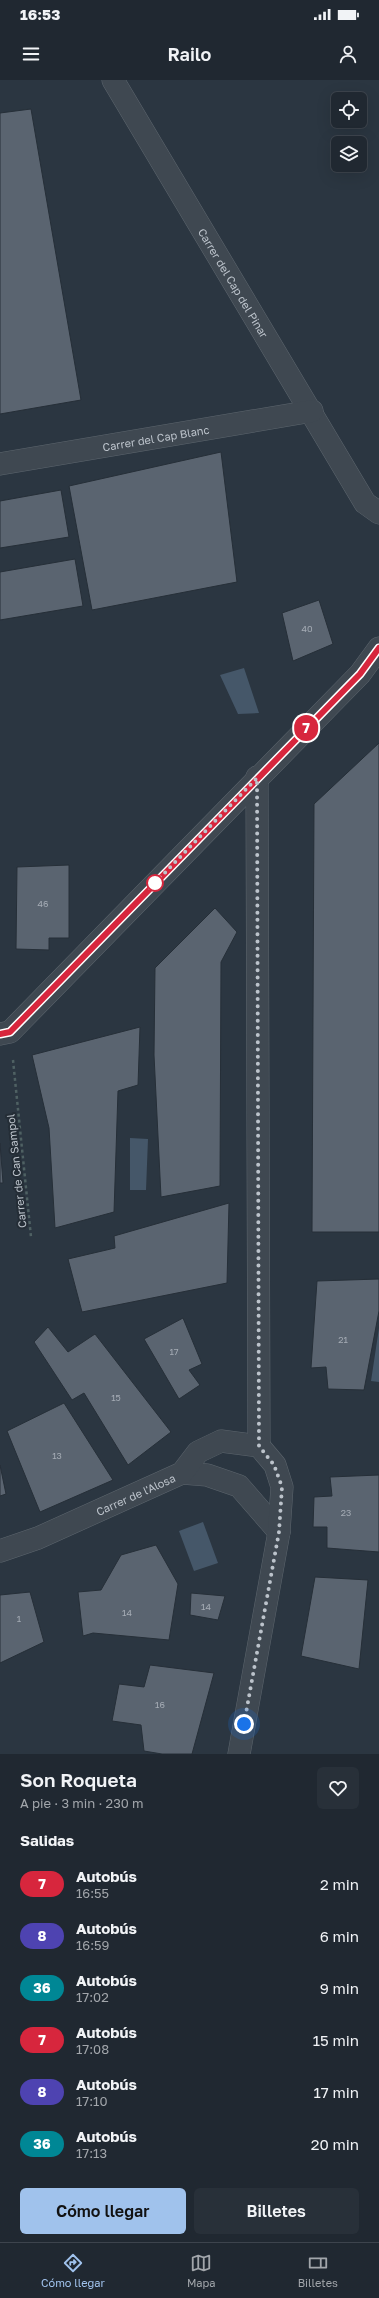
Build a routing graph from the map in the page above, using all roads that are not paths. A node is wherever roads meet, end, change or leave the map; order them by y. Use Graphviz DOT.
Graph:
graph roads {
  1 [pos="113,80"];
  2 [pos="312,412"];
  3 [pos="0,464"];
  4 [pos="355,485"];
  5 [pos="379,495"];
  6 [pos="379,513"];
  7 [pos="379,648"];
  8 [pos="370,671"];
  9 [pos="257,778"];
  10 [pos="5,1033"];
  11 [pos="259,1446"];
  12 [pos="182,1473"];
  13 [pos="279,1532"];
  14 [pos="0,1551"];
  15 [pos="239,1754"];
  1 -- 2 [label="street, Carrer del Cap del Pinar"];
  2 -- 3 [label="street, Carrer del Cap Blanc"];
  2 -- 4 [label="street, Carrer del Cap del Pinar"];
  4 -- 5 [label="street"];
  4 -- 6 [label="street, Carrer del Cap del Pinar"];
  7 -- 8 [label="street"];
  8 -- 9 [label="street"];
  9 -- 10 [label="street"];
  9 -- 11 [label="street"];
  11 -- 12 [label="street, Carrer de l'Alosa"];
  11 -- 13 [label="street"];
  12 -- 13 [label="street"];
  12 -- 14 [label="street, Carrer de l'Alosa"];
  13 -- 15 [label="street"];
}
